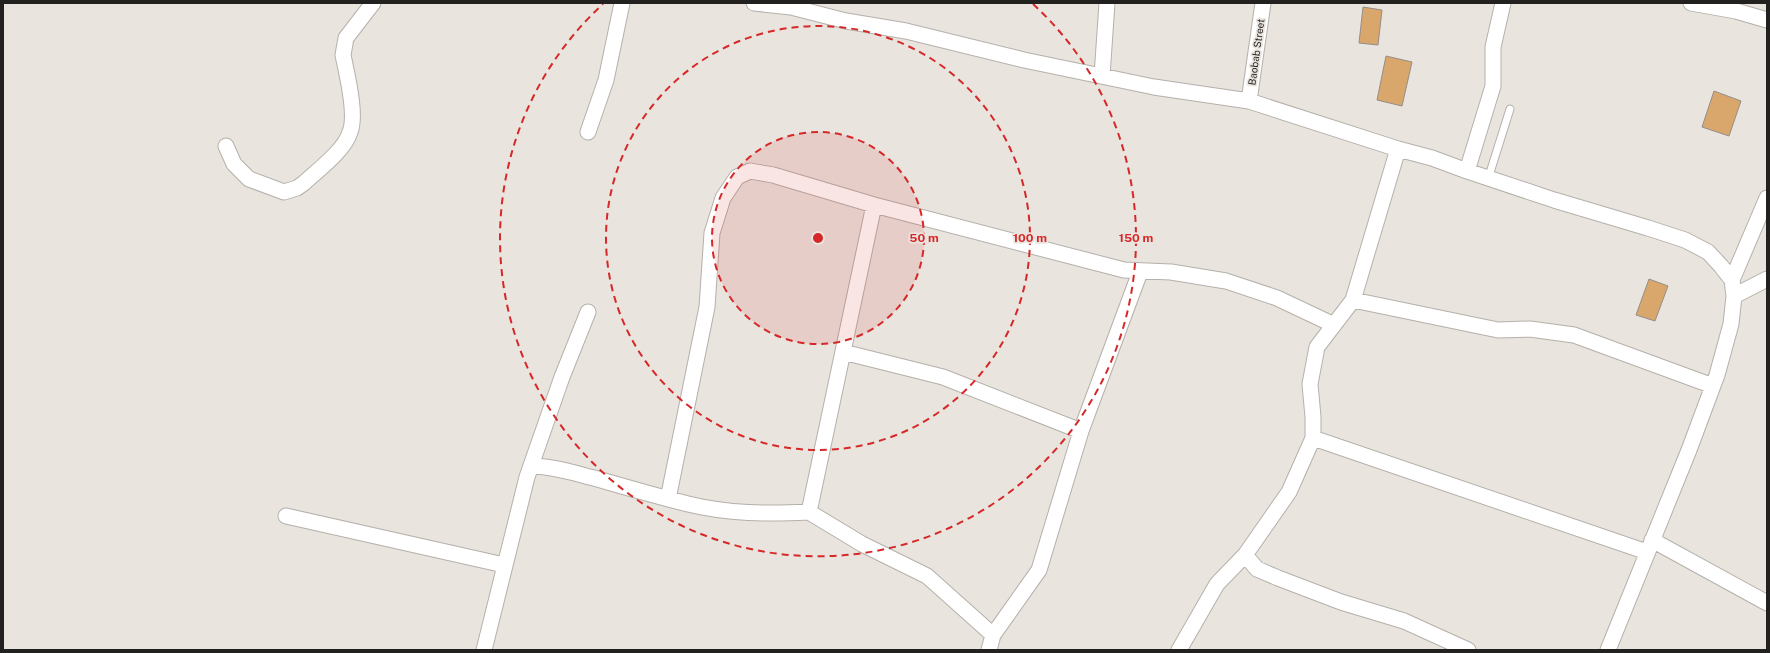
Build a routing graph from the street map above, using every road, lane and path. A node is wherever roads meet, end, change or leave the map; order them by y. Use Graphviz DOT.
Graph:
graph roads {
  1 [pos="373,3"];
  2 [pos="622,3"];
  3 [pos="754,3"];
  4 [pos="1107,3"];
  5 [pos="1263,3"];
  6 [pos="1503,3"];
  7 [pos="1691,3"];
  8 [pos="1767,20"];
  9 [pos="1102,76"];
  10 [pos="1249,101"];
  11 [pos="1510,109"];
  12 [pos="588,132"];
  13 [pos="226,146"];
  14 [pos="1398,149"];
  15 [pos="1467,171"];
  16 [pos="1488,179"];
  17 [pos="1767,198"];
  18 [pos="874,205"];
  19 [pos="1140,272"];
  20 [pos="1767,278"];
  21 [pos="1732,280"];
  22 [pos="1734,296"];
  23 [pos="1353,300"];
  24 [pos="588,312"];
  25 [pos="1334,325"];
  26 [pos="843,352"];
  27 [pos="1713,386"];
  28 [pos="1081,431"];
  29 [pos="1313,438"];
  30 [pos="531,466"];
  31 [pos="668,499"];
  32 [pos="809,512"];
  33 [pos="286,516"];
  34 [pos="1650,546"];
  35 [pos="1246,555"];
  36 [pos="504,565"];
  37 [pos="1767,603"];
  38 [pos="993,635"];
  39 [pos="484,650"];
  40 [pos="989,650"];
  41 [pos="1178,650"];
  42 [pos="1468,650"];
  43 [pos="1608,650"];
  1 -- 13 [label="street"];
  2 -- 12 [label="street"];
  3 -- 9 [label="street"];
  4 -- 9 [label="street"];
  5 -- 10 [label="street, Baobab Street"];
  6 -- 15 [label="street"];
  7 -- 8 [label="street"];
  9 -- 10 [label="street"];
  10 -- 14 [label="street"];
  11 -- 16 [label="lane"];
  14 -- 15 [label="street"];
  14 -- 23 [label="street"];
  15 -- 16 [label="street"];
  16 -- 21 [label="street"];
  17 -- 21 [label="street"];
  18 -- 19 [label="street"];
  18 -- 26 [label="street"];
  18 -- 31 [label="street"];
  19 -- 25 [label="street"];
  19 -- 28 [label="street"];
  20 -- 22 [label="street"];
  21 -- 22 [label="street"];
  22 -- 27 [label="street"];
  23 -- 25 [label="street"];
  23 -- 27 [label="street"];
  24 -- 30 [label="street"];
  25 -- 29 [label="street"];
  26 -- 28 [label="street"];
  26 -- 32 [label="street"];
  27 -- 34 [label="street"];
  28 -- 38 [label="street"];
  29 -- 34 [label="street"];
  29 -- 35 [label="street"];
  30 -- 31 [label="street"];
  30 -- 36 [label="street"];
  31 -- 32 [label="street"];
  32 -- 38 [label="street"];
  33 -- 36 [label="street"];
  34 -- 37 [label="street"];
  34 -- 43 [label="street"];
  35 -- 41 [label="street"];
  35 -- 42 [label="street"];
  36 -- 39 [label="street"];
  38 -- 40 [label="street"];
}
